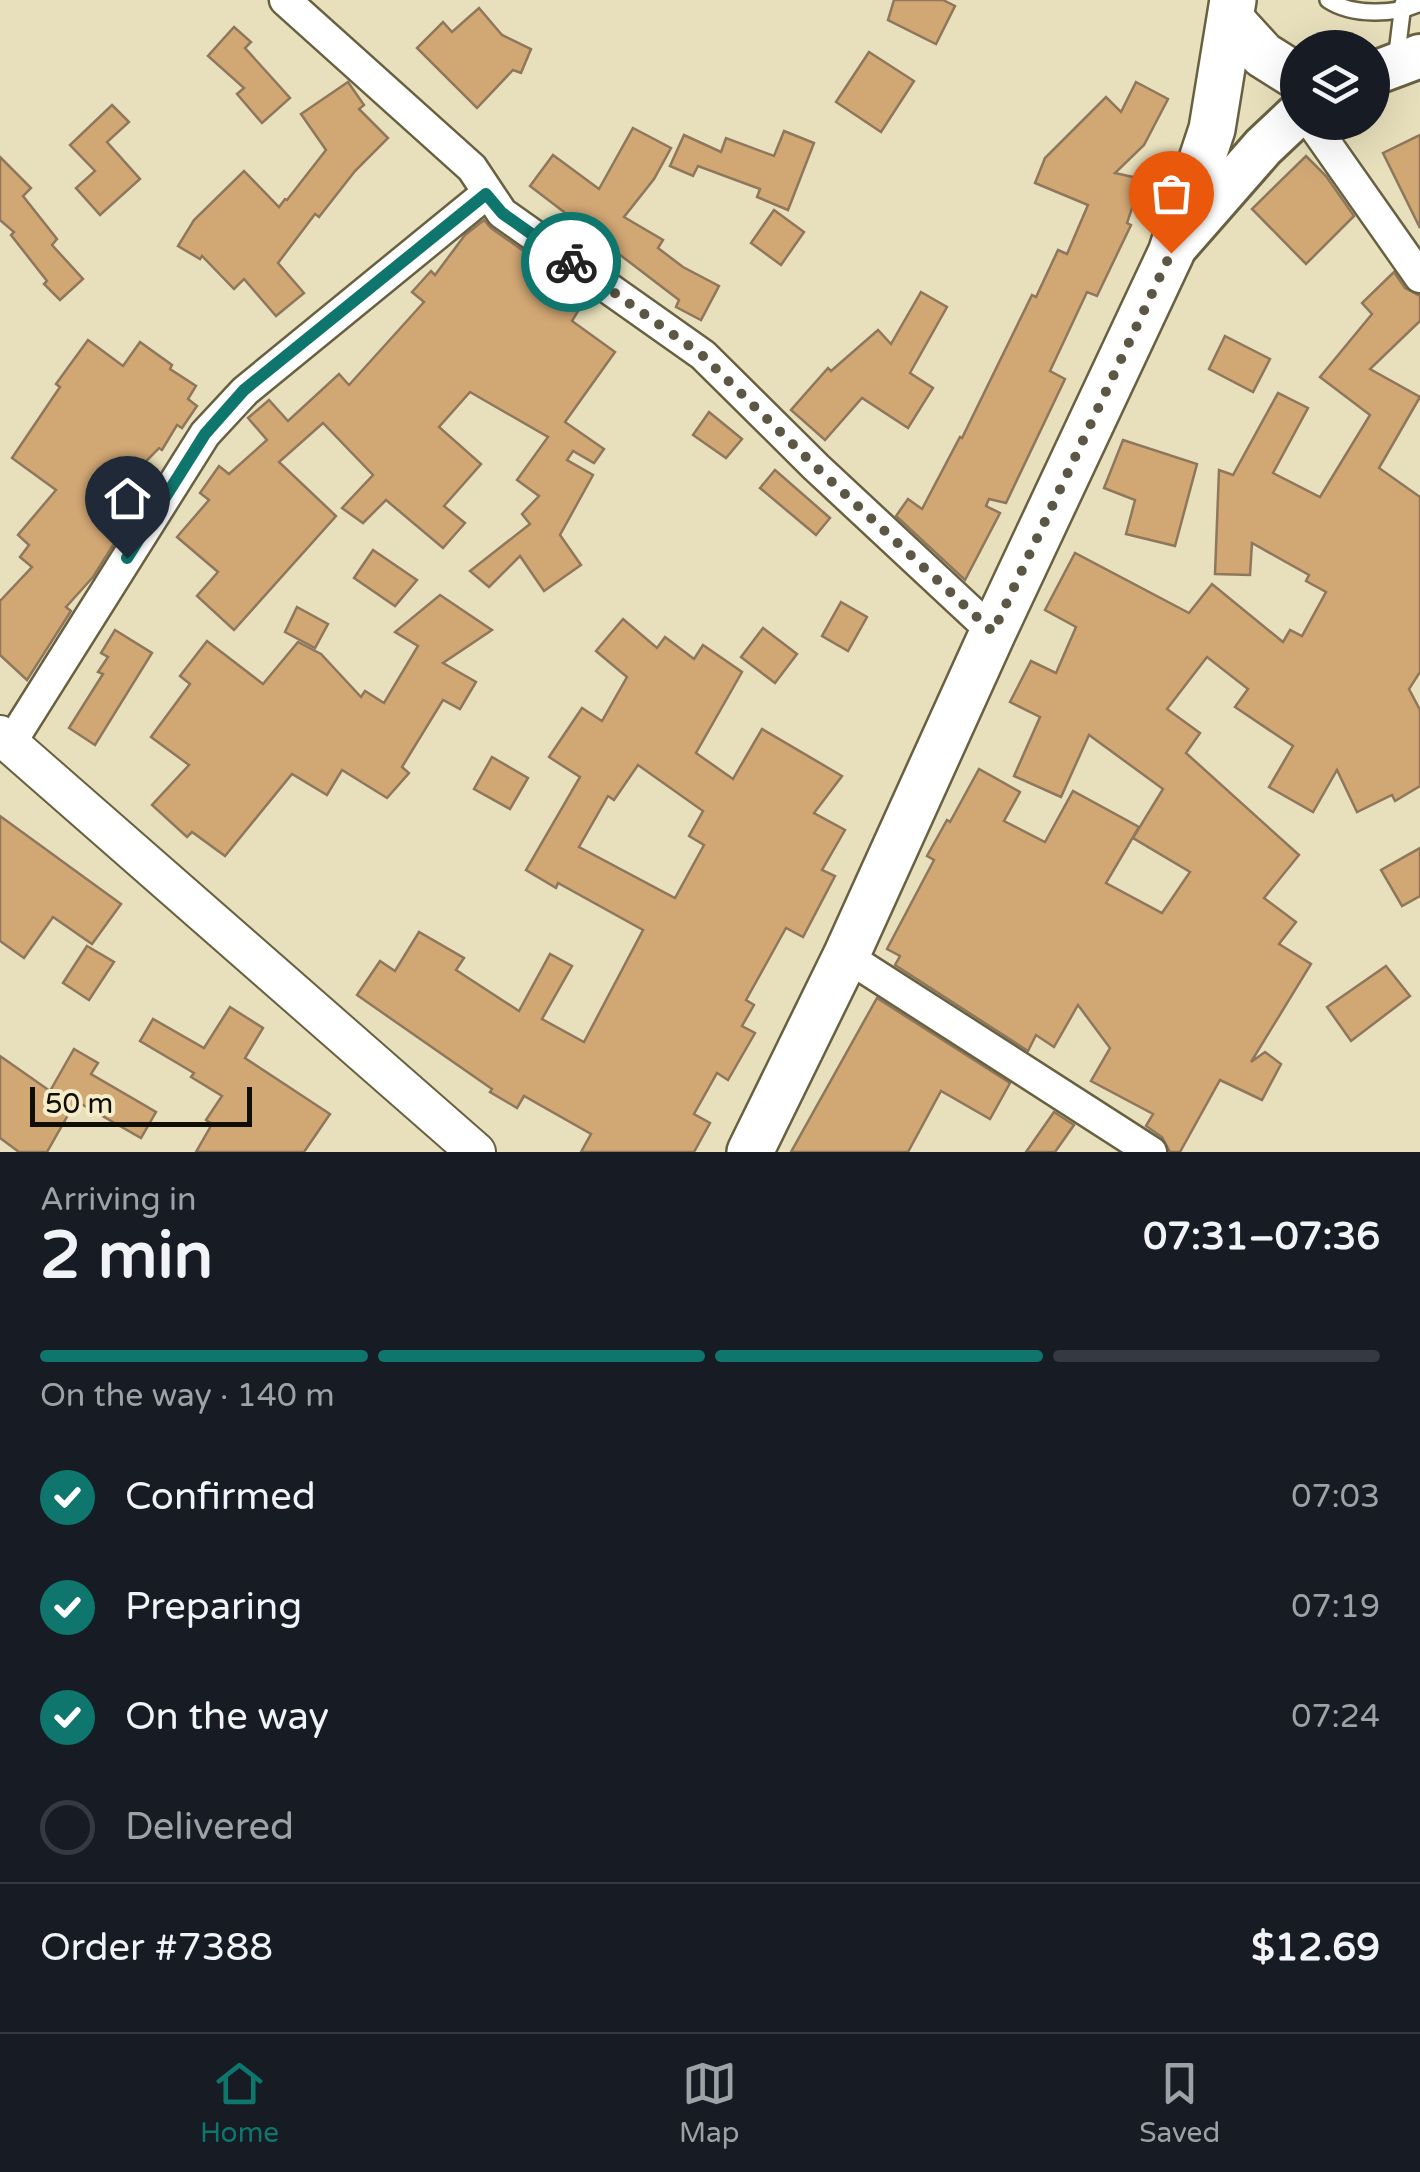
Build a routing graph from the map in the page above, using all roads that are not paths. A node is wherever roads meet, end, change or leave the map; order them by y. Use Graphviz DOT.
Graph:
graph roads {
  1 [pos="285,0"];
  2 [pos="1328,0"];
  3 [pos="1420,2"];
  4 [pos="1403,6"];
  5 [pos="1232,10"];
  6 [pos="1280,65"];
  7 [pos="1396,65"];
  8 [pos="1280,131"];
  9 [pos="1323,140"];
  10 [pos="486,194"];
  11 [pos="1171,253"];
  12 [pos="1420,277"];
  13 [pos="993,632"];
  14 [pos="5,740"];
  15 [pos="846,956"];
  16 [pos="476,1152"];
  17 [pos="750,1152"];
  18 [pos="1152,1152"];
  1 -- 10 [label="street"];
  2 -- 4 [label="lane"];
  3 -- 4 [label="lane"];
  4 -- 7 [label="lane"];
  5 -- 6 [label="main road"];
  5 -- 11 [label="main road"];
  8 -- 11 [label="main road"];
  9 -- 12 [label="street"];
  10 -- 13 [label="street"];
  10 -- 14 [label="street"];
  11 -- 13 [label="main road"];
  13 -- 15 [label="main road"];
  14 -- 16 [label="street"];
  15 -- 17 [label="main road"];
  15 -- 18 [label="street"];
}
